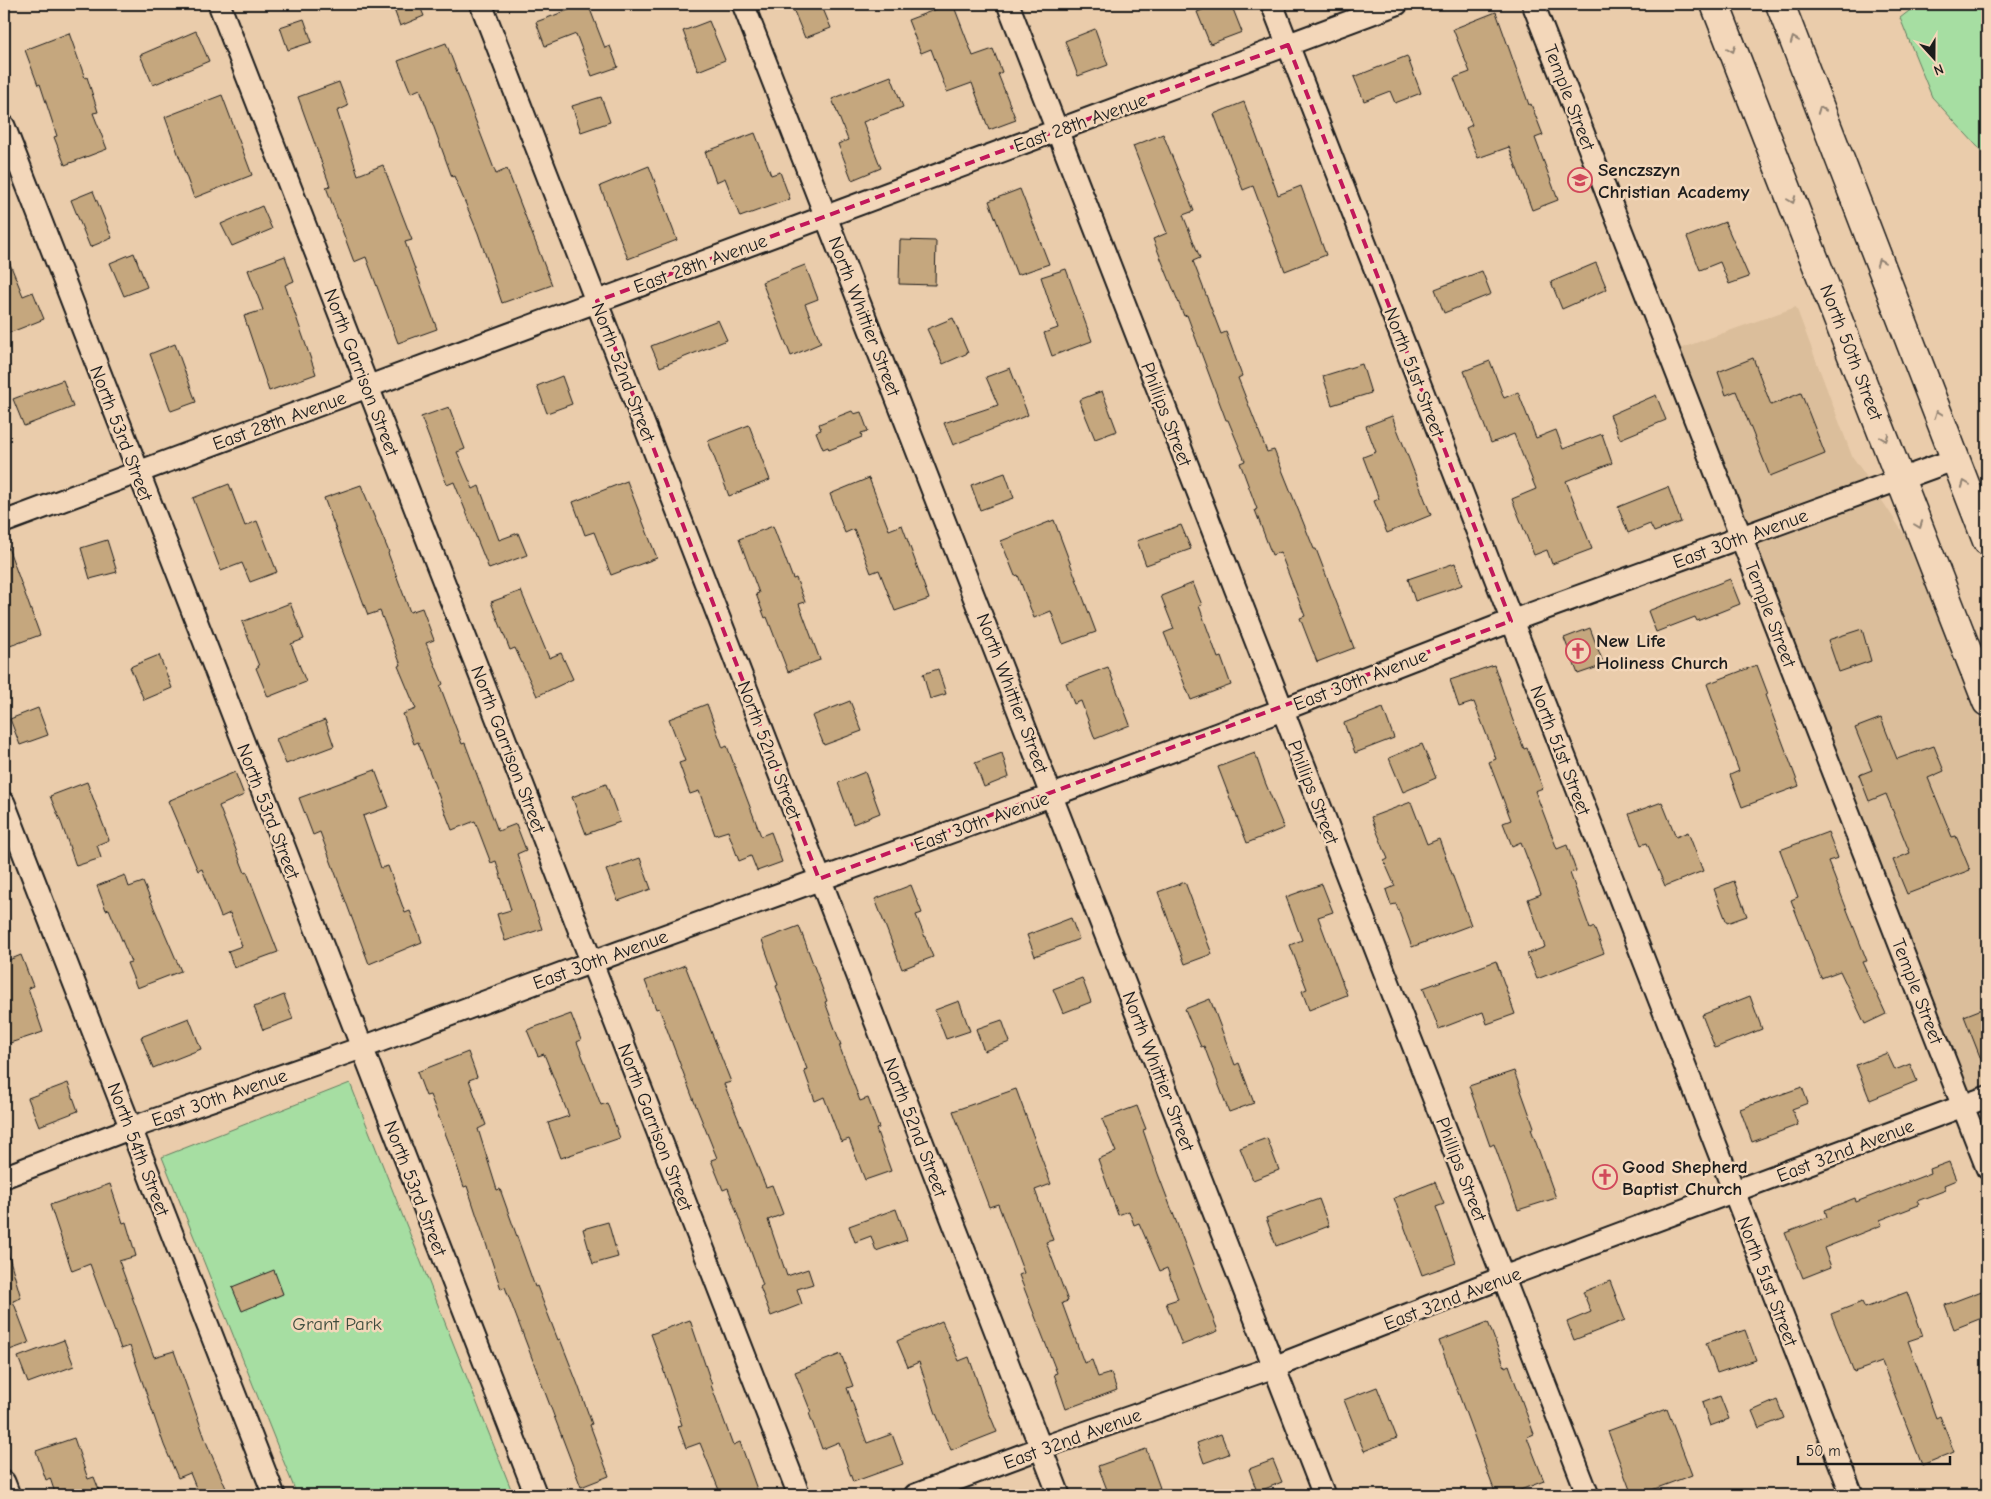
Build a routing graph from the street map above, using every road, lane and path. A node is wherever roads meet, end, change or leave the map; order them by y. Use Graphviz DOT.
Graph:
graph roads {
  1 [pos="219,4"];
  2 [pos="481,4"];
  3 [pos="743,4"];
  4 [pos="1008,4"];
  5 [pos="1272,4"];
  6 [pos="1397,4"];
  7 [pos="1533,4"];
  8 [pos="1715,4"];
  9 [pos="1780,4"];
  10 [pos="1288,45"];
  11 [pos="4,126"];
  12 [pos="1056,130"];
  13 [pos="826,216"];
  14 [pos="597,301"];
  15 [pos="368,387"];
  16 [pos="1956,459"];
  17 [pos="138,473"];
  18 [pos="1901,480"];
  19 [pos="4,522"];
  20 [pos="1741,538"];
  21 [pos="1987,541"];
  22 [pos="1511,620"];
  23 [pos="1987,702"];
  24 [pos="1282,710"];
  25 [pos="1053,795"];
  26 [pos="4,803"];
  27 [pos="820,880"];
  28 [pos="592,962"];
  29 [pos="361,1048"];
  30 [pos="1987,1097"];
  31 [pos="1963,1106"];
  32 [pos="131,1128"];
  33 [pos="1987,1168"];
  34 [pos="4,1177"];
  35 [pos="1733,1192"];
  36 [pos="1504,1278"];
  37 [pos="1274,1367"];
  38 [pos="1041,1448"];
  39 [pos="4,1482"];
  40 [pos="9,1495"];
  41 [pos="274,1495"];
  42 [pos="536,1495"];
  43 [pos="799,1495"];
  44 [pos="914,1495"];
  45 [pos="1059,1495"];
  46 [pos="1324,1495"];
  47 [pos="1588,1495"];
  48 [pos="1852,1495"];
  1 -- 15 [label="street, North Garrison Street"];
  2 -- 14 [label="street, North 52nd Street"];
  3 -- 13 [label="street, North Whittier Street"];
  4 -- 12 [label="street, Phillips Street"];
  5 -- 10 [label="street, North 51st Street"];
  6 -- 10 [label="street, East 28th Avenue"];
  7 -- 20 [label="street, Temple Street"];
  8 -- 18 [label="main road, North 50th Street, one-way"];
  16 -- 9 [label="main road, one-way"];
  10 -- 12 [label="street, East 28th Avenue"];
  10 -- 22 [label="street, North 51st Street"];
  11 -- 17 [label="street, North 53rd Street"];
  12 -- 13 [label="street, East 28th Avenue"];
  12 -- 24 [label="street, Phillips Street"];
  13 -- 14 [label="street, East 28th Avenue"];
  13 -- 25 [label="street, North Whittier Street"];
  14 -- 15 [label="street, East 28th Avenue"];
  14 -- 27 [label="street, North 52nd Street"];
  15 -- 17 [label="street, East 28th Avenue"];
  15 -- 28 [label="street, North Garrison Street"];
  16 -- 18 [label="street, East 30th Avenue"];
  21 -- 16 [label="main road, one-way"];
  17 -- 19 [label="street, East 28th Avenue"];
  17 -- 29 [label="street, North 53rd Street"];
  18 -- 20 [label="street, East 30th Avenue"];
  18 -- 23 [label="main road, North 50th Street, one-way"];
  20 -- 22 [label="street, East 30th Avenue"];
  20 -- 31 [label="street, Temple Street"];
  22 -- 24 [label="street, East 30th Avenue"];
  22 -- 35 [label="street, North 51st Street"];
  24 -- 25 [label="street, East 30th Avenue"];
  24 -- 36 [label="street, Phillips Street"];
  25 -- 27 [label="street, East 30th Avenue"];
  25 -- 37 [label="street, North Whittier Street"];
  26 -- 32 [label="street, North 54th Street"];
  27 -- 28 [label="street, East 30th Avenue"];
  27 -- 38 [label="street, North 52nd Street"];
  28 -- 29 [label="street, East 30th Avenue"];
  28 -- 43 [label="street, North Garrison Street"];
  29 -- 32 [label="street, East 30th Avenue"];
  29 -- 42 [label="street, North 53rd Street"];
  30 -- 31 [label="street, East 32nd Avenue"];
  31 -- 33 [label="street, Temple Street"];
  31 -- 35 [label="street, East 32nd Avenue"];
  32 -- 34 [label="street, East 30th Avenue"];
  32 -- 41 [label="street, North 54th Street"];
  35 -- 36 [label="street, East 32nd Avenue"];
  35 -- 48 [label="street, North 51st Street"];
  36 -- 37 [label="street, East 32nd Avenue"];
  36 -- 47 [label="street, Phillips Street"];
  37 -- 38 [label="street, East 32nd Avenue"];
  37 -- 46 [label="street, North Whittier Street"];
  38 -- 44 [label="street, East 32nd Avenue"];
  38 -- 45 [label="street, North 52nd Street"];
  39 -- 40 [label="street"];
}
